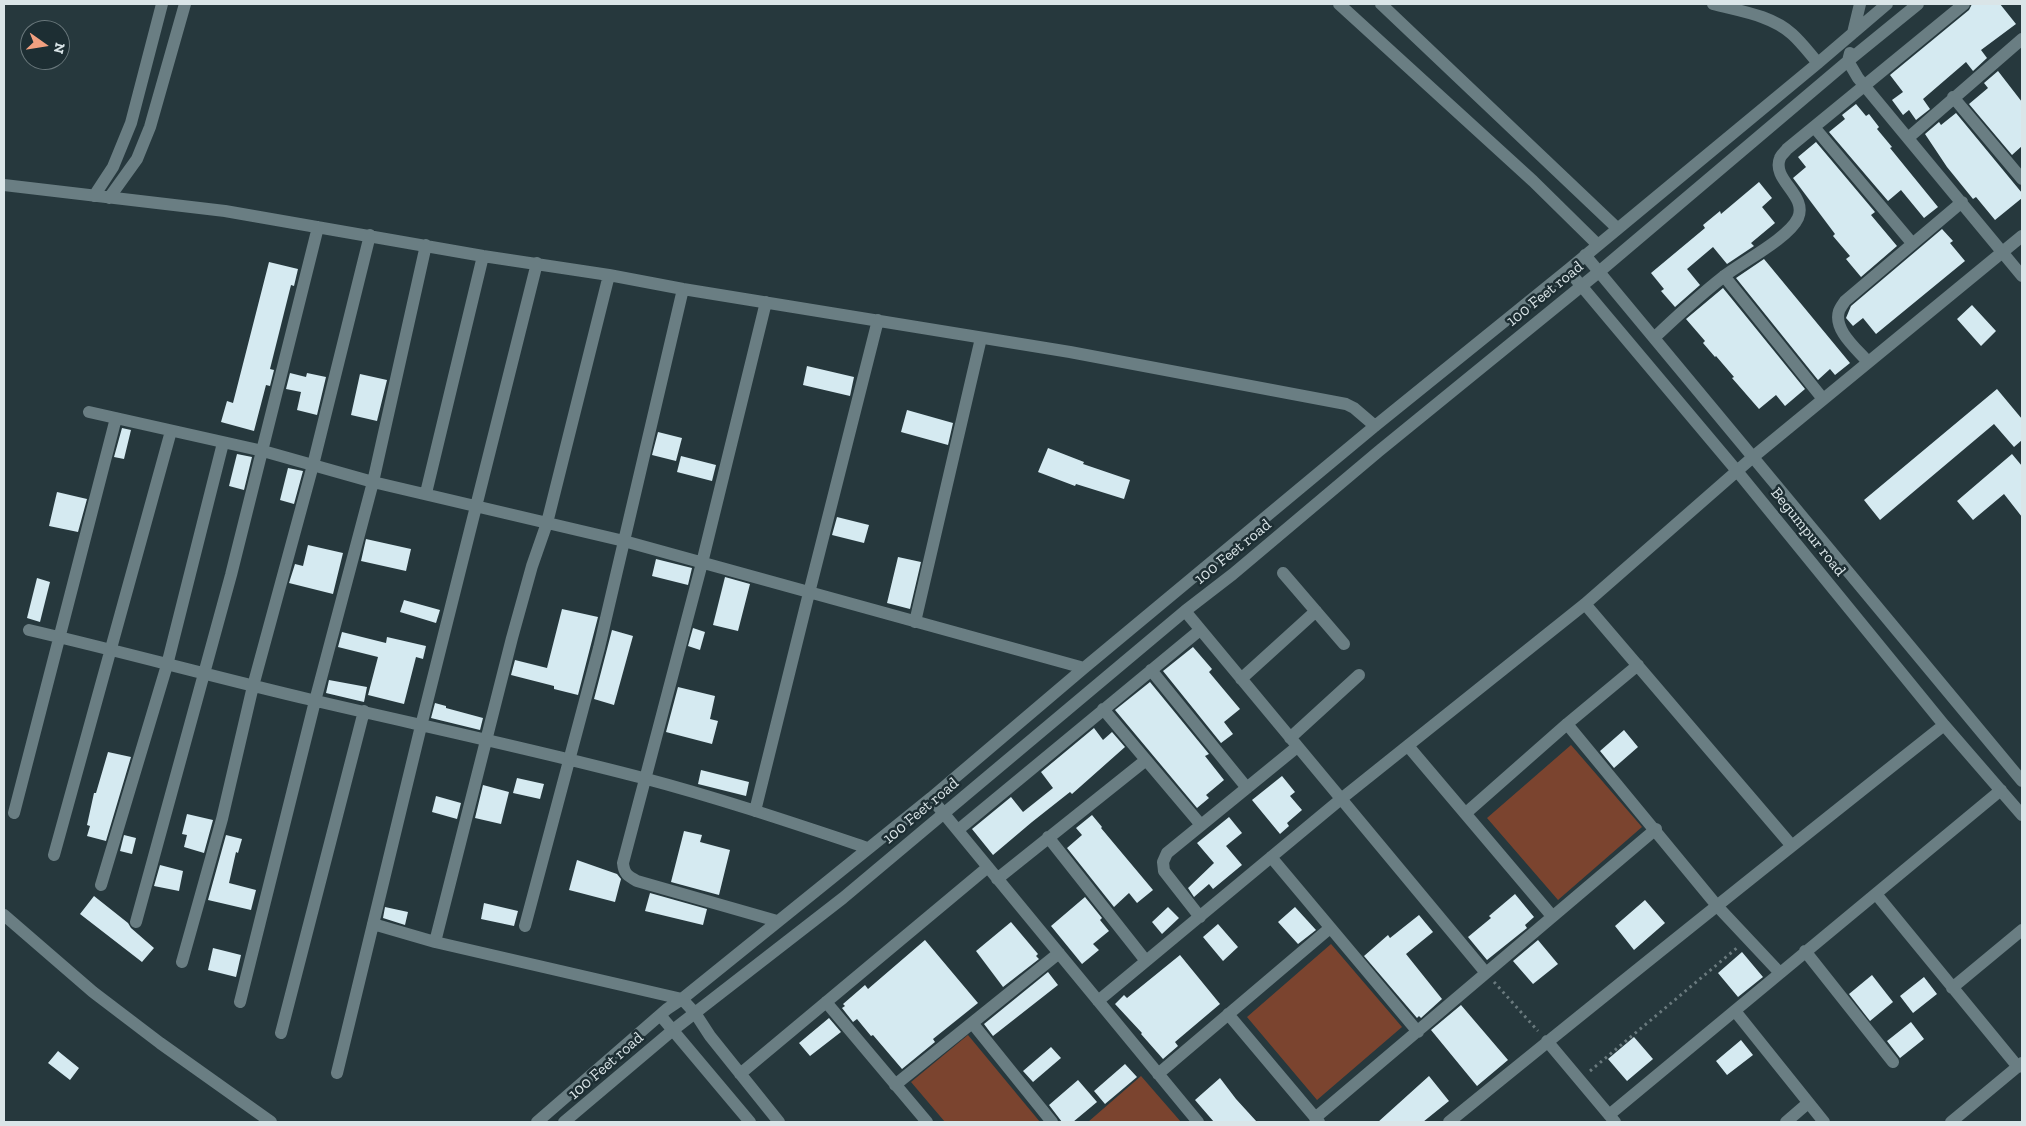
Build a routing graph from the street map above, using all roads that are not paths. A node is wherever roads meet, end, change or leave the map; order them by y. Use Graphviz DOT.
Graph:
graph roads {
  1 [pos="162,4"];
  2 [pos="185,4"];
  3 [pos="1381,4"];
  4 [pos="1713,4"];
  5 [pos="1860,4"];
  6 [pos="1887,4"];
  7 [pos="1918,4"];
  8 [pos="1964,4"];
  9 [pos="1344,5"];
  10 [pos="1854,32"];
  11 [pos="2022,38"];
  12 [pos="1848,61"];
  13 [pos="1818,63"];
  14 [pos="1864,86"];
  15 [pos="1953,97"];
  16 [pos="1814,127"];
  17 [pos="1908,138"];
  18 [pos="2022,179"];
  19 [pos="4,185"];
  20 [pos="94,196"];
  21 [pos="109,198"];
  22 [pos="1962,202"];
  23 [pos="318,227"];
  24 [pos="1618,228"];
  25 [pos="370,235"];
  26 [pos="2022,236"];
  27 [pos="1912,243"];
  28 [pos="1598,244"];
  29 [pos="426,245"];
  30 [pos="2002,252"];
  31 [pos="1585,255"];
  32 [pos="483,256"];
  33 [pos="537,263"];
  34 [pos="1568,270"];
  35 [pos="1600,271"];
  36 [pos="609,275"];
  37 [pos="1724,276"];
  38 [pos="2022,276"];
  39 [pos="1582,284"];
  40 [pos="683,289"];
  41 [pos="766,302"];
  42 [pos="878,320"];
  43 [pos="981,338"];
  44 [pos="1654,338"];
  45 [pos="1868,362"];
  46 [pos="1823,399"];
  47 [pos="89,412"];
  48 [pos="116,418"];
  49 [pos="1375,426"];
  50 [pos="172,431"];
  51 [pos="223,443"];
  52 [pos="263,451"];
  53 [pos="1753,457"];
  54 [pos="313,465"];
  55 [pos="1737,471"];
  56 [pos="373,482"];
  57 [pos="426,493"];
  58 [pos="478,506"];
  59 [pos="547,523"];
  60 [pos="624,541"];
  61 [pos="702,563"];
  62 [pos="1283,573"];
  63 [pos="809,592"];
  64 [pos="1585,604"];
  65 [pos="1185,611"];
  66 [pos="1316,612"];
  67 [pos="915,622"];
  68 [pos="29,630"];
  69 [pos="1200,630"];
  70 [pos="60,637"];
  71 [pos="1344,644"];
  72 [pos="111,651"];
  73 [pos="167,665"];
  74 [pos="1638,666"];
  75 [pos="1084,668"];
  76 [pos="1150,670"];
  77 [pos="204,674"];
  78 [pos="1358,674"];
  79 [pos="1241,679"];
  80 [pos="253,686"];
  81 [pos="315,701"];
  82 [pos="1103,709"];
  83 [pos="364,711"];
  84 [pos="1568,724"];
  85 [pos="1944,724"];
  86 [pos="421,726"];
  87 [pos="486,739"];
  88 [pos="1987,739"];
  89 [pos="1293,742"];
  90 [pos="1408,746"];
  91 [pos="1969,753"];
  92 [pos="569,759"];
  93 [pos="1146,760"];
  94 [pos="644,778"];
  95 [pos="2022,781"];
  96 [pos="1247,788"];
  97 [pos="2001,790"];
  98 [pos="931,798"];
  99 [pos="1341,799"];
  100 [pos="756,811"];
  101 [pos="14,813"];
  102 [pos="943,813"];
  103 [pos="1466,813"];
  104 [pos="2022,815"];
  105 [pos="1201,825"];
  106 [pos="1656,829"];
  107 [pos="958,830"];
  108 [pos="1048,837"];
  109 [pos="1792,846"];
  110 [pos="868,848"];
  111 [pos="54,855"];
  112 [pos="1271,857"];
  113 [pos="988,867"];
  114 [pos="997,879"];
  115 [pos="101,885"];
  116 [pos="1876,894"];
  117 [pos="1718,907"];
  118 [pos="4,915"];
  119 [pos="1552,916"];
  120 [pos="1200,917"];
  121 [pos="777,921"];
  122 [pos="136,922"];
  123 [pos="373,924"];
  124 [pos="525,926"];
  125 [pos="1330,928"];
  126 [pos="2022,930"];
  127 [pos="435,942"];
  128 [pos="1805,951"];
  129 [pos="1059,953"];
  130 [pos="1146,961"];
  131 [pos="182,962"];
  132 [pos="1486,973"];
  133 [pos="1780,974"];
  134 [pos="1952,988"];
  135 [pos="682,999"];
  136 [pos="1098,1001"];
  137 [pos="240,1002"];
  138 [pos="826,1002"];
  139 [pos="1735,1011"];
  140 [pos="695,1013"];
  141 [pos="1228,1014"];
  142 [pos="660,1015"];
  143 [pos="973,1024"];
  144 [pos="673,1030"];
  145 [pos="1418,1032"];
  146 [pos="281,1033"];
  147 [pos="1547,1041"];
  148 [pos="1892,1062"];
  149 [pos="2020,1065"];
  150 [pos="337,1073"];
  151 [pos="740,1074"];
  152 [pos="1158,1074"];
  153 [pos="896,1085"];
  154 [pos="1808,1103"];
  155 [pos="1612,1119"];
  156 [pos="1317,1120"];
  157 [pos="271,1122"];
  158 [pos="537,1122"];
  159 [pos="564,1122"];
  160 [pos="750,1122"];
  161 [pos="780,1122"];
  162 [pos="927,1122"];
  163 [pos="1052,1122"];
  164 [pos="1198,1122"];
  165 [pos="1449,1122"];
  166 [pos="1786,1122"];
  167 [pos="1824,1122"];
  168 [pos="1951,1122"];
  1 -- 20 [label="street"];
  2 -- 21 [label="street"];
  3 -- 24 [label="street"];
  4 -- 13 [label="street"];
  5 -- 10 [label="street"];
  6 -- 10 [label="street, 100 Feet road"];
  7 -- 12 [label="street, 100 Feet road"];
  8 -- 14 [label="street"];
  9 -- 28 [label="street"];
  10 -- 12 [label="street"];
  10 -- 13 [label="street, 100 Feet road"];
  11 -- 15 [label="street"];
  12 -- 14 [label="street"];
  12 -- 35 [label="street, 100 Feet road"];
  13 -- 24 [label="street, 100 Feet road"];
  14 -- 16 [label="street"];
  14 -- 17 [label="street"];
  15 -- 17 [label="street"];
  15 -- 18 [label="street"];
  16 -- 27 [label="street"];
  16 -- 37 [label="street"];
  17 -- 22 [label="street"];
  19 -- 20 [label="street"];
  20 -- 21 [label="street"];
  21 -- 23 [label="street"];
  22 -- 27 [label="street"];
  22 -- 30 [label="street"];
  23 -- 25 [label="street"];
  23 -- 52 [label="street"];
  24 -- 28 [label="street, 100 Feet road"];
  25 -- 29 [label="street"];
  25 -- 54 [label="street"];
  26 -- 30 [label="street"];
  27 -- 45 [label="street"];
  28 -- 31 [label="street, 100 Feet road"];
  29 -- 32 [label="street"];
  29 -- 56 [label="street"];
  30 -- 38 [label="street"];
  30 -- 45 [label="street"];
  31 -- 34 [label="street, 100 Feet road"];
  31 -- 35 [label="street, Begumpur road"];
  32 -- 33 [label="street"];
  32 -- 57 [label="street"];
  33 -- 36 [label="street"];
  33 -- 58 [label="street"];
  34 -- 39 [label="street, Begumpur road"];
  34 -- 49 [label="street, 100 Feet road"];
  35 -- 39 [label="street, 100 Feet road"];
  35 -- 44 [label="street, Begumpur road"];
  36 -- 40 [label="street"];
  36 -- 59 [label="street"];
  37 -- 44 [label="street"];
  37 -- 46 [label="street"];
  39 -- 55 [label="street, Begumpur road"];
  39 -- 65 [label="street, 100 Feet road"];
  40 -- 41 [label="street"];
  40 -- 60 [label="street"];
  41 -- 42 [label="street"];
  41 -- 61 [label="street"];
  42 -- 43 [label="street"];
  42 -- 63 [label="street"];
  43 -- 49 [label="street"];
  43 -- 67 [label="street"];
  44 -- 53 [label="street, Begumpur road"];
  45 -- 46 [label="street"];
  46 -- 53 [label="street"];
  47 -- 48 [label="street"];
  48 -- 50 [label="street"];
  48 -- 70 [label="street"];
  49 -- 75 [label="street, 100 Feet road"];
  50 -- 51 [label="street"];
  50 -- 72 [label="street"];
  51 -- 52 [label="street"];
  51 -- 73 [label="street"];
  52 -- 54 [label="street"];
  52 -- 77 [label="street"];
  53 -- 55 [label="street"];
  53 -- 88 [label="street, Begumpur road"];
  54 -- 56 [label="street"];
  54 -- 80 [label="street"];
  55 -- 64 [label="street"];
  55 -- 85 [label="street, Begumpur road"];
  56 -- 57 [label="street"];
  56 -- 81 [label="street"];
  57 -- 58 [label="street"];
  58 -- 59 [label="street"];
  58 -- 86 [label="street"];
  59 -- 60 [label="street"];
  59 -- 87 [label="street"];
  60 -- 61 [label="street"];
  60 -- 92 [label="street"];
  61 -- 63 [label="street"];
  61 -- 94 [label="street"];
  62 -- 66 [label="street"];
  63 -- 67 [label="street"];
  63 -- 100 [label="street"];
  64 -- 74 [label="street"];
  64 -- 90 [label="street"];
  65 -- 69 [label="street"];
  65 -- 102 [label="street, 100 Feet road"];
  66 -- 71 [label="street"];
  66 -- 79 [label="street"];
  67 -- 75 [label="street"];
  68 -- 70 [label="street"];
  69 -- 76 [label="street"];
  69 -- 79 [label="street"];
  70 -- 72 [label="street"];
  70 -- 101 [label="street"];
  72 -- 73 [label="street"];
  72 -- 111 [label="street"];
  73 -- 77 [label="street"];
  73 -- 115 [label="street"];
  74 -- 84 [label="street"];
  74 -- 109 [label="street"];
  75 -- 98 [label="street, 100 Feet road"];
  76 -- 82 [label="street"];
  76 -- 96 [label="street"];
  77 -- 80 [label="street"];
  77 -- 122 [label="street"];
  78 -- 89 [label="street"];
  79 -- 89 [label="street"];
  80 -- 81 [label="street"];
  80 -- 131 [label="street"];
  81 -- 83 [label="street"];
  81 -- 137 [label="street"];
  82 -- 93 [label="street"];
  82 -- 107 [label="street"];
  83 -- 86 [label="street"];
  83 -- 146 [label="street"];
  84 -- 103 [label="street"];
  84 -- 106 [label="street"];
  85 -- 91 [label="street, Begumpur road"];
  85 -- 109 [label="street"];
  86 -- 87 [label="street"];
  86 -- 123 [label="street"];
  87 -- 92 [label="street"];
  87 -- 127 [label="street"];
  88 -- 91 [label="street"];
  88 -- 95 [label="street, Begumpur road"];
  89 -- 96 [label="street"];
  89 -- 99 [label="street"];
  90 -- 99 [label="street"];
  90 -- 103 [label="street"];
  91 -- 97 [label="street, Begumpur road"];
  92 -- 94 [label="street"];
  92 -- 124 [label="street"];
  93 -- 105 [label="street"];
  93 -- 108 [label="street"];
  94 -- 100 [label="street"];
  94 -- 121 [label="street"];
  96 -- 105 [label="street"];
  97 -- 104 [label="street, Begumpur road"];
  97 -- 116 [label="street"];
  98 -- 102 [label="street"];
  98 -- 110 [label="street, 100 Feet road"];
  99 -- 112 [label="street"];
  99 -- 132 [label="street"];
  100 -- 110 [label="street"];
  102 -- 107 [label="street"];
  102 -- 140 [label="street, 100 Feet road"];
  103 -- 119 [label="street"];
  105 -- 120 [label="street"];
  106 -- 117 [label="street"];
  106 -- 119 [label="street"];
  107 -- 113 [label="street"];
  108 -- 114 [label="street"];
  108 -- 130 [label="street"];
  109 -- 117 [label="street"];
  110 -- 121 [label="street, 100 Feet road"];
  112 -- 120 [label="street"];
  112 -- 125 [label="street"];
  113 -- 114 [label="street"];
  113 -- 138 [label="street"];
  114 -- 129 [label="street"];
  116 -- 128 [label="street"];
  116 -- 134 [label="street"];
  117 -- 133 [label="street"];
  117 -- 147 [label="street"];
  118 -- 157 [label="street"];
  119 -- 132 [label="street"];
  120 -- 130 [label="street"];
  121 -- 135 [label="street, 100 Feet road"];
  123 -- 127 [label="street"];
  123 -- 150 [label="street"];
  125 -- 141 [label="street"];
  125 -- 145 [label="street"];
  126 -- 134 [label="street"];
  127 -- 135 [label="street"];
  128 -- 133 [label="street"];
  128 -- 148 [label="street"];
  129 -- 136 [label="street"];
  129 -- 143 [label="street"];
  130 -- 136 [label="street"];
  132 -- 145 [label="street"];
  133 -- 139 [label="street"];
  134 -- 149 [label="street"];
  135 -- 140 [label="street"];
  135 -- 142 [label="street, 100 Feet road"];
  136 -- 152 [label="street"];
  138 -- 151 [label="street"];
  138 -- 153 [label="street"];
  139 -- 154 [label="street"];
  139 -- 155 [label="street"];
  140 -- 144 [label="street, 100 Feet road"];
  140 -- 151 [label="street"];
  141 -- 152 [label="street"];
  141 -- 156 [label="street"];
  142 -- 144 [label="street"];
  142 -- 158 [label="street, 100 Feet road"];
  143 -- 153 [label="street"];
  143 -- 163 [label="street"];
  144 -- 159 [label="street, 100 Feet road"];
  144 -- 160 [label="street"];
  145 -- 156 [label="street"];
  147 -- 155 [label="street"];
  147 -- 165 [label="street"];
  149 -- 168 [label="street"];
  151 -- 161 [label="street"];
  152 -- 164 [label="street"];
  153 -- 162 [label="street"];
  154 -- 166 [label="street"];
  154 -- 167 [label="street"];
}
